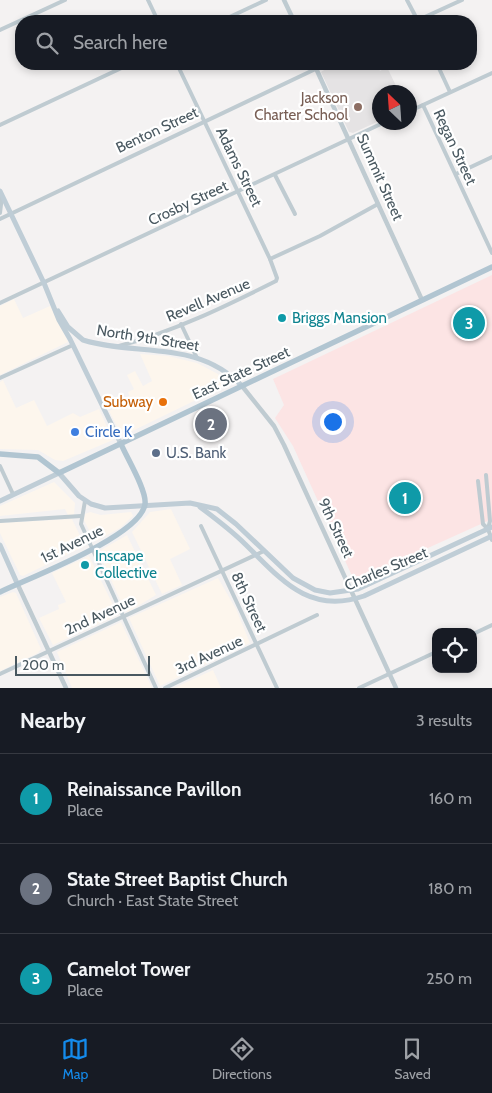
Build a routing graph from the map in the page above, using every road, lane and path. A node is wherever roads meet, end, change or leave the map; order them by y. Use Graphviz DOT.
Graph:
graph roads {
  1 [pos="65,0"];
  2 [pos="148,0"];
  3 [pos="266,0"];
  4 [pos="284,0"];
  5 [pos="408,0"];
  6 [pos="462,0"];
  7 [pos="32,15"];
  8 [pos="155,15"];
  9 [pos="234,15"];
  10 [pos="291,15"];
  11 [pos="414,15"];
  12 [pos="430,15"];
  13 [pos="15,23"];
  14 [pos="0,30"];
  15 [pos="117,70"];
  16 [pos="180,70"];
  17 [pos="307,70"];
  18 [pos="317,70"];
  19 [pos="441,70"];
  20 [pos="492,73"];
  21 [pos="450,92"];
  22 [pos="423,105"];
  23 [pos="417,108"];
  24 [pos="204,121"];
  25 [pos="0,125"];
  26 [pos="372,128"];
  27 [pos="349,139"];
  28 [pos="492,157"];
  29 [pos="456,174"];
  30 [pos="275,175"];
  31 [pos="1,192"];
  32 [pos="238,192"];
  33 [pos="378,204"];
  34 [pos="10,212"];
  35 [pos="0,213"];
  36 [pos="295,214"];
  37 [pos="0,219"];
  38 [pos="492,253"];
  39 [pos="270,259"];
  40 [pos="492,267"];
  41 [pos="276,281"];
  42 [pos="44,283"];
  43 [pos="48,291"];
  44 [pos="422,300"];
  45 [pos="0,303"];
  46 [pos="181,324"];
  47 [pos="73,345"];
  48 [pos="119,346"];
  49 [pos="197,358"];
  50 [pos="0,378"];
  51 [pos="242,386"];
  52 [pos="121,444"];
  53 [pos="0,454"];
  54 [pos="0,466"];
  55 [pos="59,473"];
  56 [pos="486,475"];
  57 [pos="478,481"];
  58 [pos="14,494"];
  59 [pos="86,500"];
  60 [pos="0,501"];
  61 [pos="145,506"];
  62 [pos="199,506"];
  63 [pos="81,516"];
  64 [pos="0,521"];
  65 [pos="202,526"];
  66 [pos="490,528"];
  67 [pos="491,537"];
  68 [pos="0,544"];
  69 [pos="92,549"];
  70 [pos="264,551"];
  71 [pos="256,555"];
  72 [pos="222,571"];
  73 [pos="17,583"];
  74 [pos="352,591"];
  75 [pos="0,592"];
  76 [pos="356,598"];
  77 [pos="317,615"];
  78 [pos="123,617"];
  79 [pos="492,625"];
  80 [pos="477,632"];
  81 [pos="257,645"];
  82 [pos="49,651"];
  83 [pos="432,654"];
  84 [pos="0,674"];
  85 [pos="390,674"];
  86 [pos="66,688"];
  87 [pos="156,688"];
  88 [pos="165,688"];
  89 [pos="277,688"];
  90 [pos="359,688"];
  91 [pos="396,688"];
  1 -- 7 [label="street"];
  2 -- 8 [label="street"];
  3 -- 9 [label="street"];
  4 -- 10 [label="street"];
  5 -- 11 [label="street"];
  6 -- 12 [label="street"];
  13 -- 14 [label="street"];
  15 -- 25 [label="street"];
  16 -- 24 [label="street, Adams Street"];
  17 -- 24 [label="street, Benton Street"];
  18 -- 27 [label="street, Summit Street"];
  19 -- 21 [label="street, Regan Street"];
  20 -- 21 [label="street"];
  21 -- 22 [label="street"];
  22 -- 23 [label="street"];
  22 -- 29 [label="street, Regan Street"];
  24 -- 32 [label="street, Adams Street"];
  24 -- 34 [label="street, Benton Street"];
  26 -- 27 [label="street, Crosby Street"];
  27 -- 30 [label="street, Crosby Street"];
  27 -- 33 [label="street, Summit Street"];
  28 -- 29 [label="street"];
  29 -- 38 [label="street, Regan Street"];
  30 -- 32 [label="street, Crosby Street"];
  30 -- 36 [label="street"];
  31 -- 34 [label="main road"];
  31 -- 35 [label="street"];
  32 -- 39 [label="street, Adams Street"];
  32 -- 42 [label="street, Crosby Street"];
  33 -- 39 [label="street"];
  33 -- 44 [label="street, Summit Street"];
  34 -- 37 [label="street, Benton Street"];
  34 -- 42 [label="main road"];
  39 -- 41 [label="street, Adams Street"];
  40 -- 44 [label="main road, East State Street"];
  41 -- 46 [label="street, Revell Avenue"];
  42 -- 43 [label="main road"];
  42 -- 45 [label="street, Crosby Street"];
  43 -- 47 [label="main road"];
  43 -- 48 [label="main road, North 9th Street"];
  44 -- 51 [label="main road, East State Street"];
  46 -- 48 [label="street, Revell Avenue"];
  46 -- 49 [label="street"];
  47 -- 50 [label="street"];
  47 -- 52 [label="main road"];
  48 -- 49 [label="main road, North 9th Street"];
  49 -- 51 [label="main road, North 9th Street"];
  51 -- 52 [label="main road, East State Street"];
  51 -- 74 [label="street, 9th Street"];
  52 -- 55 [label="main road, East State Street"];
  52 -- 61 [label="main road"];
  53 -- 55 [label="main road"];
  54 -- 58 [label="street"];
  55 -- 58 [label="main road, East State Street"];
  55 -- 59 [label="main road, Charles Street"];
  56 -- 66 [label="street"];
  57 -- 66 [label="street"];
  58 -- 60 [label="main road, East State Street"];
  59 -- 61 [label="main road, Charles Street"];
  59 -- 63 [label="street"];
  61 -- 62 [label="main road, Charles Street"];
  61 -- 69 [label="main road, 1st Avenue"];
  62 -- 70 [label="main road, Charles Street"];
  62 -- 71 [label="main road, Charles Street"];
  63 -- 64 [label="street"];
  63 -- 69 [label="street"];
  65 -- 72 [label="street, 8th Street"];
  66 -- 67 [label="street"];
  66 -- 74 [label="main road, Charles Street"];
  67 -- 76 [label="main road, Charles Street"];
  68 -- 73 [label="main road"];
  69 -- 73 [label="main road, 1st Avenue"];
  69 -- 78 [label="street"];
  70 -- 71 [label="street, 2nd Avenue"];
  70 -- 74 [label="main road, Charles Street"];
  71 -- 72 [label="street, 2nd Avenue"];
  71 -- 76 [label="main road, Charles Street"];
  72 -- 78 [label="street, 2nd Avenue"];
  72 -- 81 [label="street, 8th Street"];
  73 -- 75 [label="main road, 1st Avenue"];
  73 -- 82 [label="street"];
  74 -- 76 [label="street, 9th Street"];
  76 -- 85 [label="street, 9th Street"];
  77 -- 81 [label="street, 3rd Avenue"];
  78 -- 82 [label="street, 2nd Avenue"];
  78 -- 87 [label="street"];
  79 -- 80 [label="street"];
  81 -- 88 [label="street, 3rd Avenue"];
  81 -- 89 [label="street, 8th Street"];
  82 -- 84 [label="street, 2nd Avenue"];
  82 -- 86 [label="street"];
  83 -- 85 [label="street"];
  85 -- 90 [label="street"];
  85 -- 91 [label="street, 9th Street"];
}
